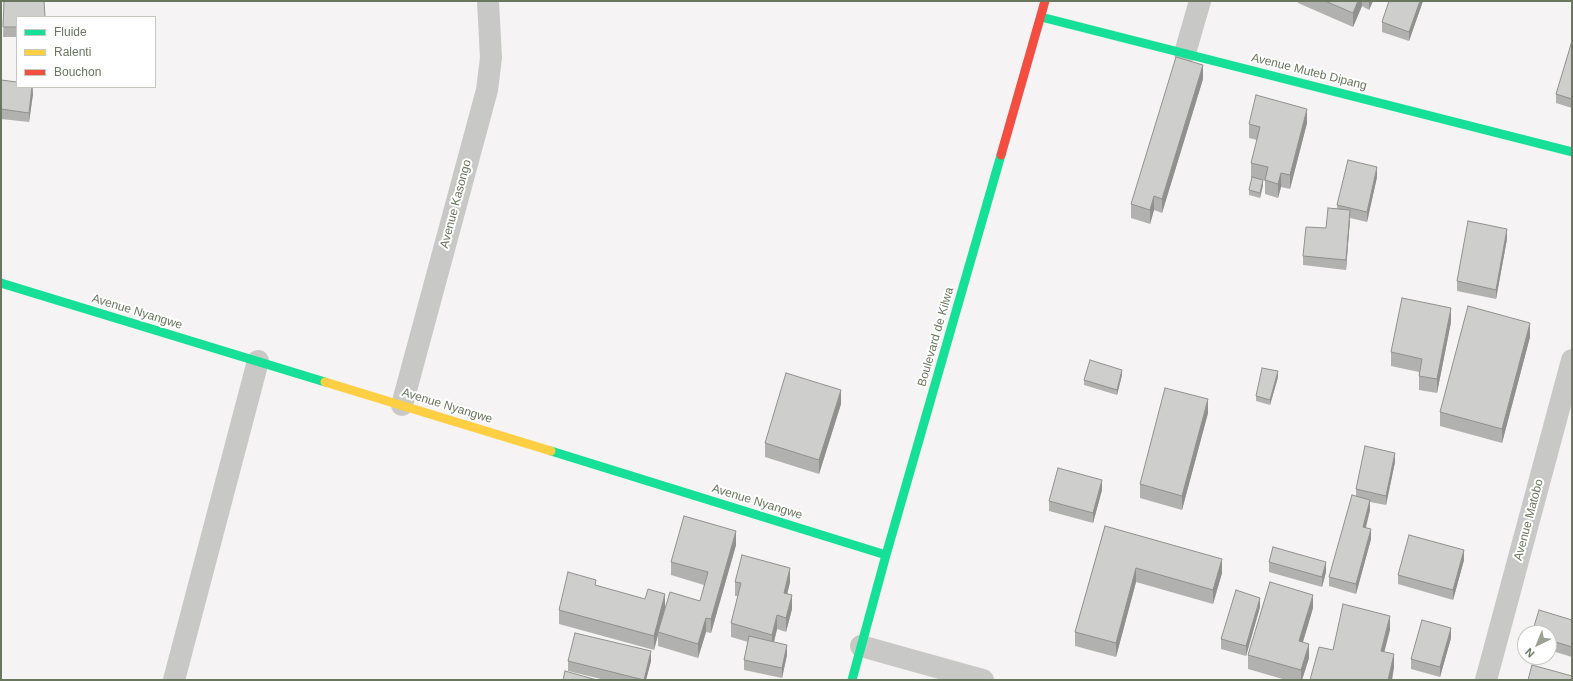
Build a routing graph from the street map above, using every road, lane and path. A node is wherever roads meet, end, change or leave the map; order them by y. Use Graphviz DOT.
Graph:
graph roads {
  1 [pos="488,1"];
  2 [pos="1045,1"];
  3 [pos="1200,1"];
  4 [pos="1041,17"];
  5 [pos="1185,53"];
  6 [pos="1572,152"];
  7 [pos="1,283"];
  8 [pos="1572,360"];
  9 [pos="258,361"];
  10 [pos="402,405"];
  11 [pos="886,555"];
  12 [pos="861,646"];
  13 [pos="174,680"];
  14 [pos="852,680"];
  15 [pos="983,680"];
  16 [pos="1486,680"];
  1 -- 10 [label="street, Avenue Kasongo"];
  2 -- 4 [label="street, Boulevard de Kilwa"];
  3 -- 5 [label="street"];
  4 -- 5 [label="street, Avenue Muteb Dipang"];
  4 -- 11 [label="street, Boulevard de Kilwa"];
  5 -- 6 [label="street, Avenue Muteb Dipang"];
  7 -- 9 [label="street, Avenue Nyangwe"];
  8 -- 16 [label="street, Avenue Matobo"];
  9 -- 10 [label="street, Avenue Nyangwe"];
  9 -- 13 [label="street"];
  10 -- 11 [label="street, Avenue Nyangwe"];
  11 -- 12 [label="street, Boulevard de Kilwa"];
  12 -- 14 [label="street, Boulevard de Kilwa"];
  12 -- 15 [label="street"];
}
